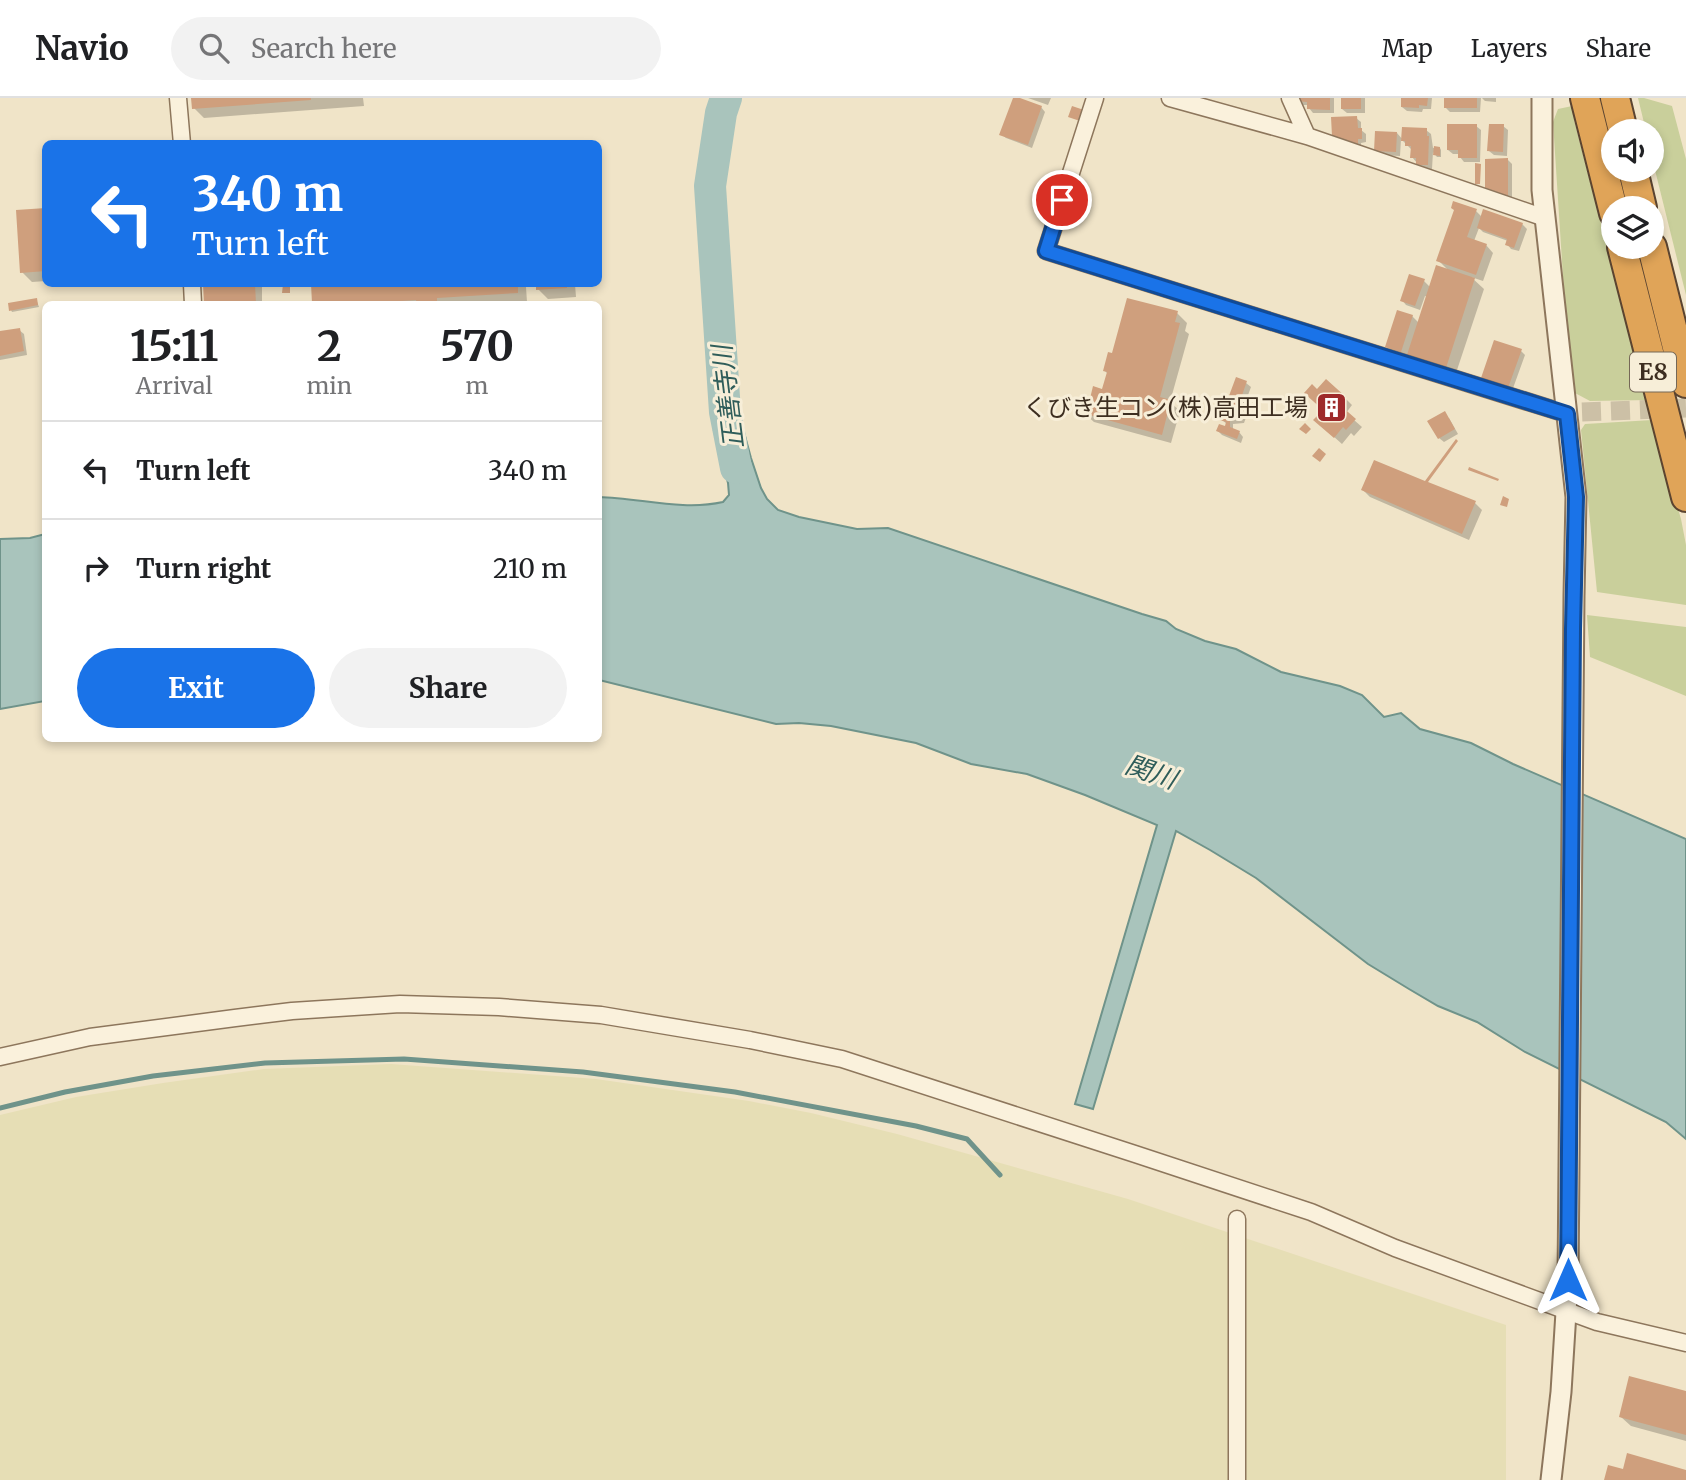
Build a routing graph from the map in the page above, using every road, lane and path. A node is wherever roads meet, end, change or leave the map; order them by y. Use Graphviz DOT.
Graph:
graph roads {
  1 [pos="178,98"];
  2 [pos="1095,98"];
  3 [pos="1170,98"];
  4 [pos="1290,98"];
  5 [pos="1542,98"];
  6 [pos="1587,106"];
  7 [pos="1307,136"];
  8 [pos="182,140"];
  9 [pos="1610,196"];
  10 [pos="1545,218"];
  11 [pos="1625,259"];
  12 [pos="1655,259"];
  13 [pos="1686,383"];
  14 [pos="1574,413"];
  15 [pos="1686,496"];
  16 [pos="0,1057"];
  17 [pos="1237,1219"];
  18 [pos="1566,1311"];
  19 [pos="1686,1343"];
  20 [pos="1237,1480"];
  21 [pos="1551,1480"];
  1 -- 8 [label="street"];
  2 -- 14 [label="street"];
  3 -- 7 [label="street"];
  4 -- 7 [label="street"];
  5 -- 10 [label="street"];
  6 -- 9 [label="highway"];
  7 -- 10 [label="street"];
  10 -- 14 [label="street"];
  11 -- 15 [label="highway, E8"];
  12 -- 13 [label="highway, E8"];
  14 -- 18 [label="street"];
  16 -- 18 [label="street"];
  17 -- 20 [label="street"];
  18 -- 19 [label="street"];
  18 -- 21 [label="street"];
}
